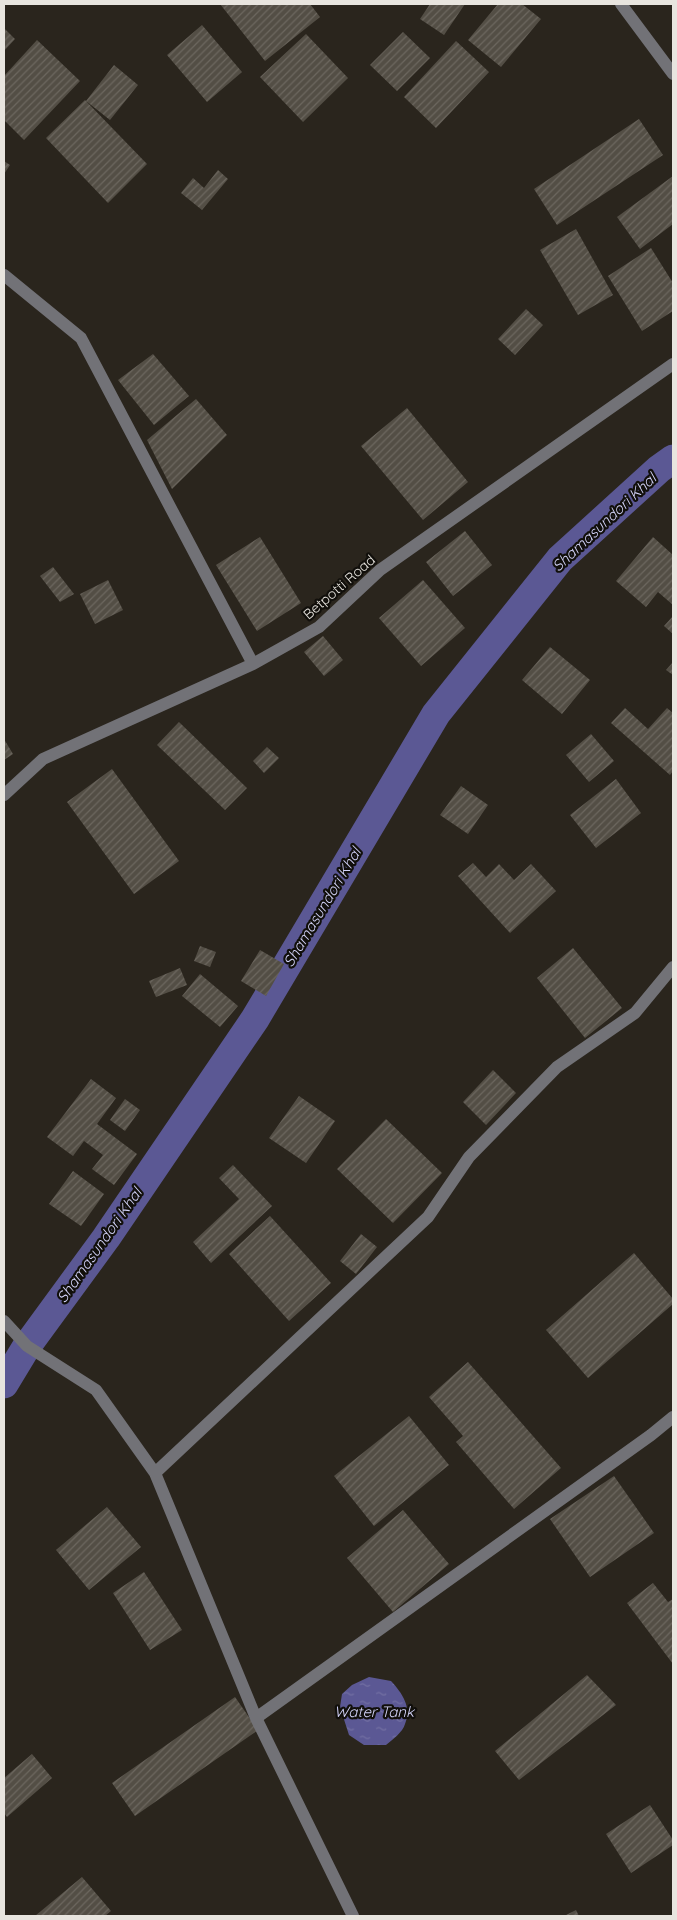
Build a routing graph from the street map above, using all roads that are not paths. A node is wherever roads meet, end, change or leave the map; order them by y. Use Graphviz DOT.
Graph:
graph roads {
  1 [pos="620,4"];
  2 [pos="673,74"];
  3 [pos="4,275"];
  4 [pos="673,364"];
  5 [pos="253,664"];
  6 [pos="4,795"];
  7 [pos="673,967"];
  8 [pos="4,1321"];
  9 [pos="673,1417"];
  10 [pos="155,1473"];
  11 [pos="256,1718"];
  12 [pos="353,1916"];
  1 -- 2 [label="street"];
  3 -- 5 [label="street"];
  4 -- 5 [label="street, Betpotti Road"];
  5 -- 6 [label="street, Betpotti Road"];
  7 -- 10 [label="street"];
  8 -- 10 [label="street"];
  9 -- 11 [label="street"];
  10 -- 11 [label="street"];
  11 -- 12 [label="street"];
}
